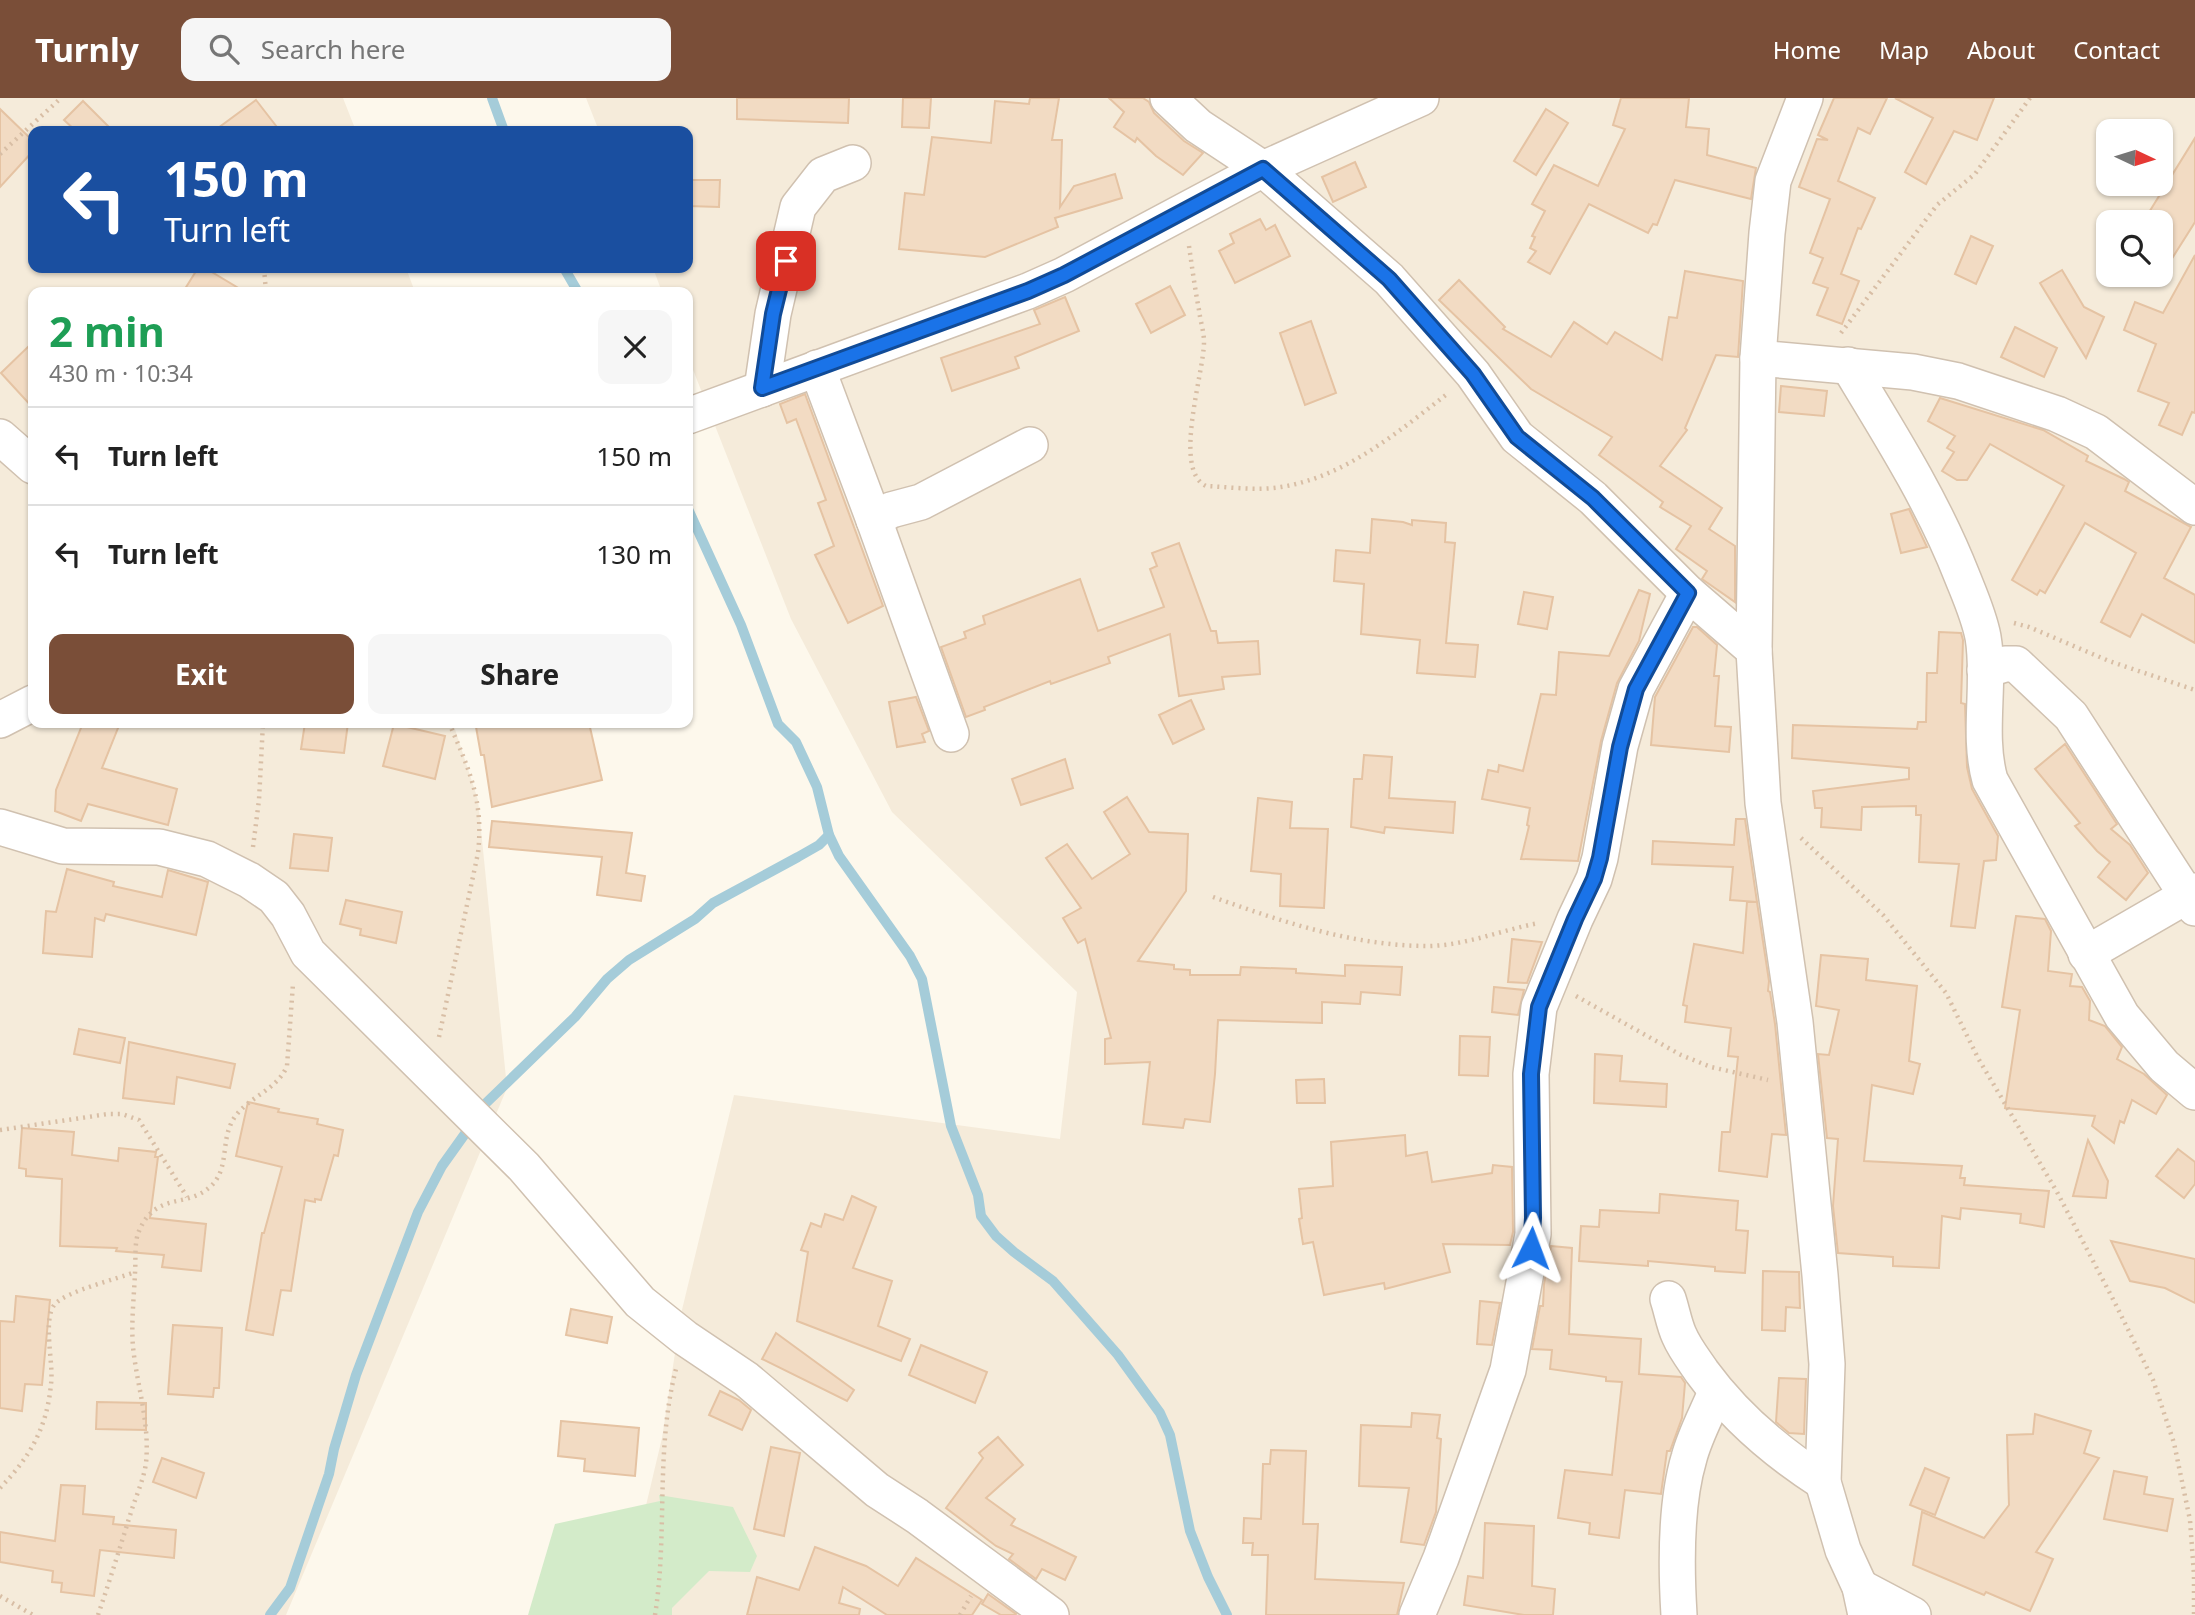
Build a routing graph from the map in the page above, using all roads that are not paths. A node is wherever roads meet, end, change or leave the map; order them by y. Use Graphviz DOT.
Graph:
graph roads {
  1 [pos="1168,98"];
  2 [pos="1421,98"];
  3 [pos="1805,98"];
  4 [pos="853,163"];
  5 [pos="1263,169"];
  6 [pos="1758,358"];
  7 [pos="1834,365"];
  8 [pos="817,368"];
  9 [pos="762,388"];
  10 [pos="693,414"];
  11 [pos="0,437"];
  12 [pos="1030,445"];
  13 [pos="28,462"];
  14 [pos="2195,507"];
  15 [pos="874,520"];
  16 [pos="1688,593"];
  17 [pos="1754,650"];
  18 [pos="1985,670"];
  19 [pos="28,706"];
  20 [pos="0,720"];
  21 [pos="951,734"];
  22 [pos="0,827"];
  23 [pos="2192,898"];
  24 [pos="2086,954"];
  25 [pos="2195,1093"];
  26 [pos="1668,1298"];
  27 [pos="1716,1392"];
  28 [pos="1823,1482"];
  29 [pos="1863,1601"];
  30 [pos="1051,1615"];
  31 [pos="1417,1615"];
  32 [pos="1679,1615"];
  33 [pos="1913,1615"];
  1 -- 5 [label="street"];
  2 -- 5 [label="street"];
  3 -- 6 [label="street"];
  4 -- 9 [label="street"];
  5 -- 8 [label="street"];
  5 -- 16 [label="street"];
  6 -- 7 [label="street"];
  6 -- 17 [label="street"];
  7 -- 14 [label="street"];
  7 -- 18 [label="street"];
  8 -- 9 [label="street"];
  8 -- 15 [label="street"];
  9 -- 10 [label="street"];
  11 -- 13 [label="street"];
  12 -- 15 [label="street"];
  15 -- 21 [label="street"];
  16 -- 17 [label="street"];
  16 -- 31 [label="street"];
  17 -- 28 [label="street"];
  18 -- 23 [label="street"];
  18 -- 24 [label="street"];
  19 -- 20 [label="street"];
  22 -- 30 [label="street"];
  23 -- 24 [label="street"];
  24 -- 25 [label="street"];
  26 -- 27 [label="street"];
  27 -- 28 [label="street"];
  27 -- 32 [label="street"];
  28 -- 29 [label="street"];
  29 -- 33 [label="street"];
}
